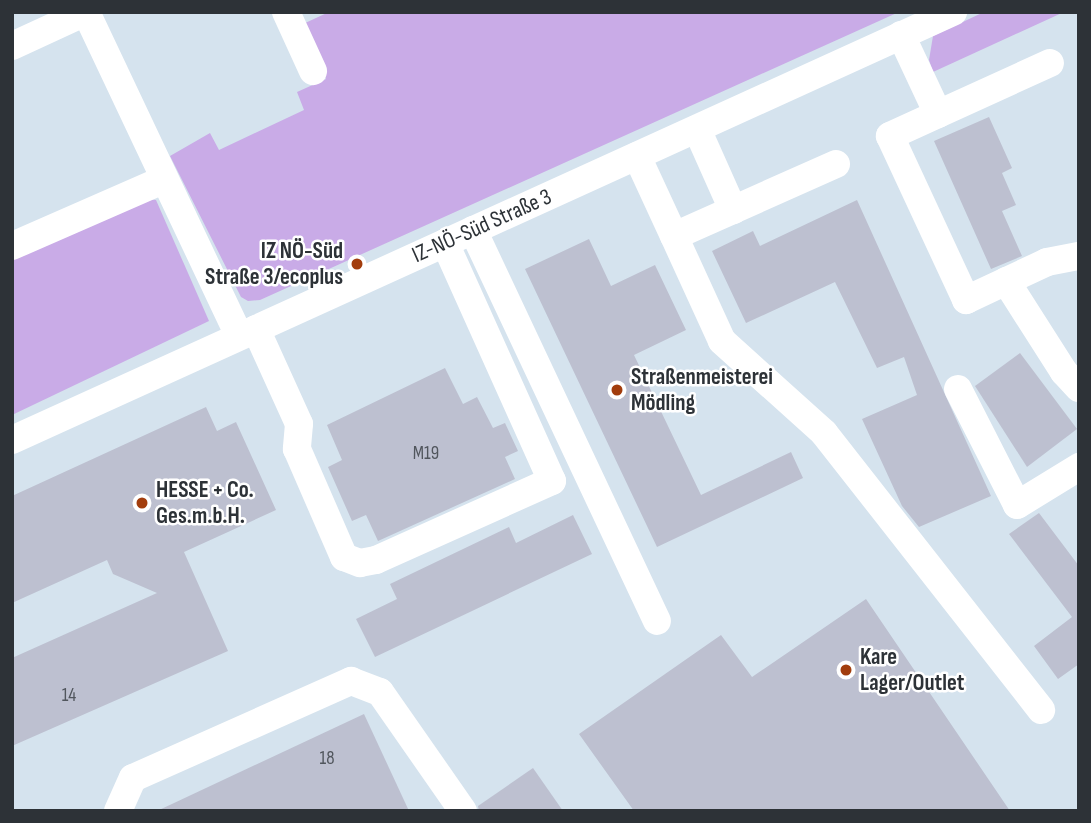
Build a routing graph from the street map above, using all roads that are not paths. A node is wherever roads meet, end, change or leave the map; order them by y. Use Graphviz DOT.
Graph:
graph roads {
  1 [pos="86,12"];
  2 [pos="286,12"];
  3 [pos="953,12"];
  4 [pos="901,35"];
  5 [pos="12,46"];
  6 [pos="1050,63"];
  7 [pos="313,71"];
  8 [pos="938,114"];
  9 [pos="696,129"];
  10 [pos="637,156"];
  11 [pos="836,164"];
  12 [pos="163,180"];
  13 [pos="733,210"];
  14 [pos="472,230"];
  15 [pos="674,236"];
  16 [pos="445,243"];
  17 [pos="12,246"];
  18 [pos="1079,256"];
  19 [pos="1006,281"];
  20 [pos="248,332"];
  21 [pos="1079,388"];
  22 [pos="958,389"];
  23 [pos="12,440"];
  24 [pos="1079,467"];
  25 [pos="657,621"];
  26 [pos="1041,710"];
  27 [pos="118,811"];
  28 [pos="463,811"];
  1 -- 5 [label="street"];
  1 -- 12 [label="street"];
  2 -- 7 [label="street"];
  3 -- 4 [label="street, IZ-NÖ-Süd Straße 3"];
  4 -- 8 [label="street"];
  4 -- 9 [label="street, IZ-NÖ-Süd Straße 3"];
  6 -- 8 [label="street"];
  8 -- 19 [label="street"];
  9 -- 10 [label="street, IZ-NÖ-Süd Straße 3"];
  9 -- 13 [label="street"];
  10 -- 14 [label="street, IZ-NÖ-Süd Straße 3"];
  10 -- 15 [label="street"];
  11 -- 13 [label="street"];
  12 -- 17 [label="street"];
  12 -- 20 [label="street"];
  13 -- 15 [label="street"];
  14 -- 16 [label="street, IZ-NÖ-Süd Straße 3"];
  14 -- 25 [label="street"];
  15 -- 26 [label="street"];
  16 -- 20 [label="street, IZ-NÖ-Süd Straße 3"];
  16 -- 20 [label="street"];
  18 -- 19 [label="street"];
  19 -- 21 [label="street"];
  20 -- 23 [label="street, IZ-NÖ-Süd Straße 3"];
  22 -- 24 [label="street"];
  27 -- 28 [label="street"];
}
